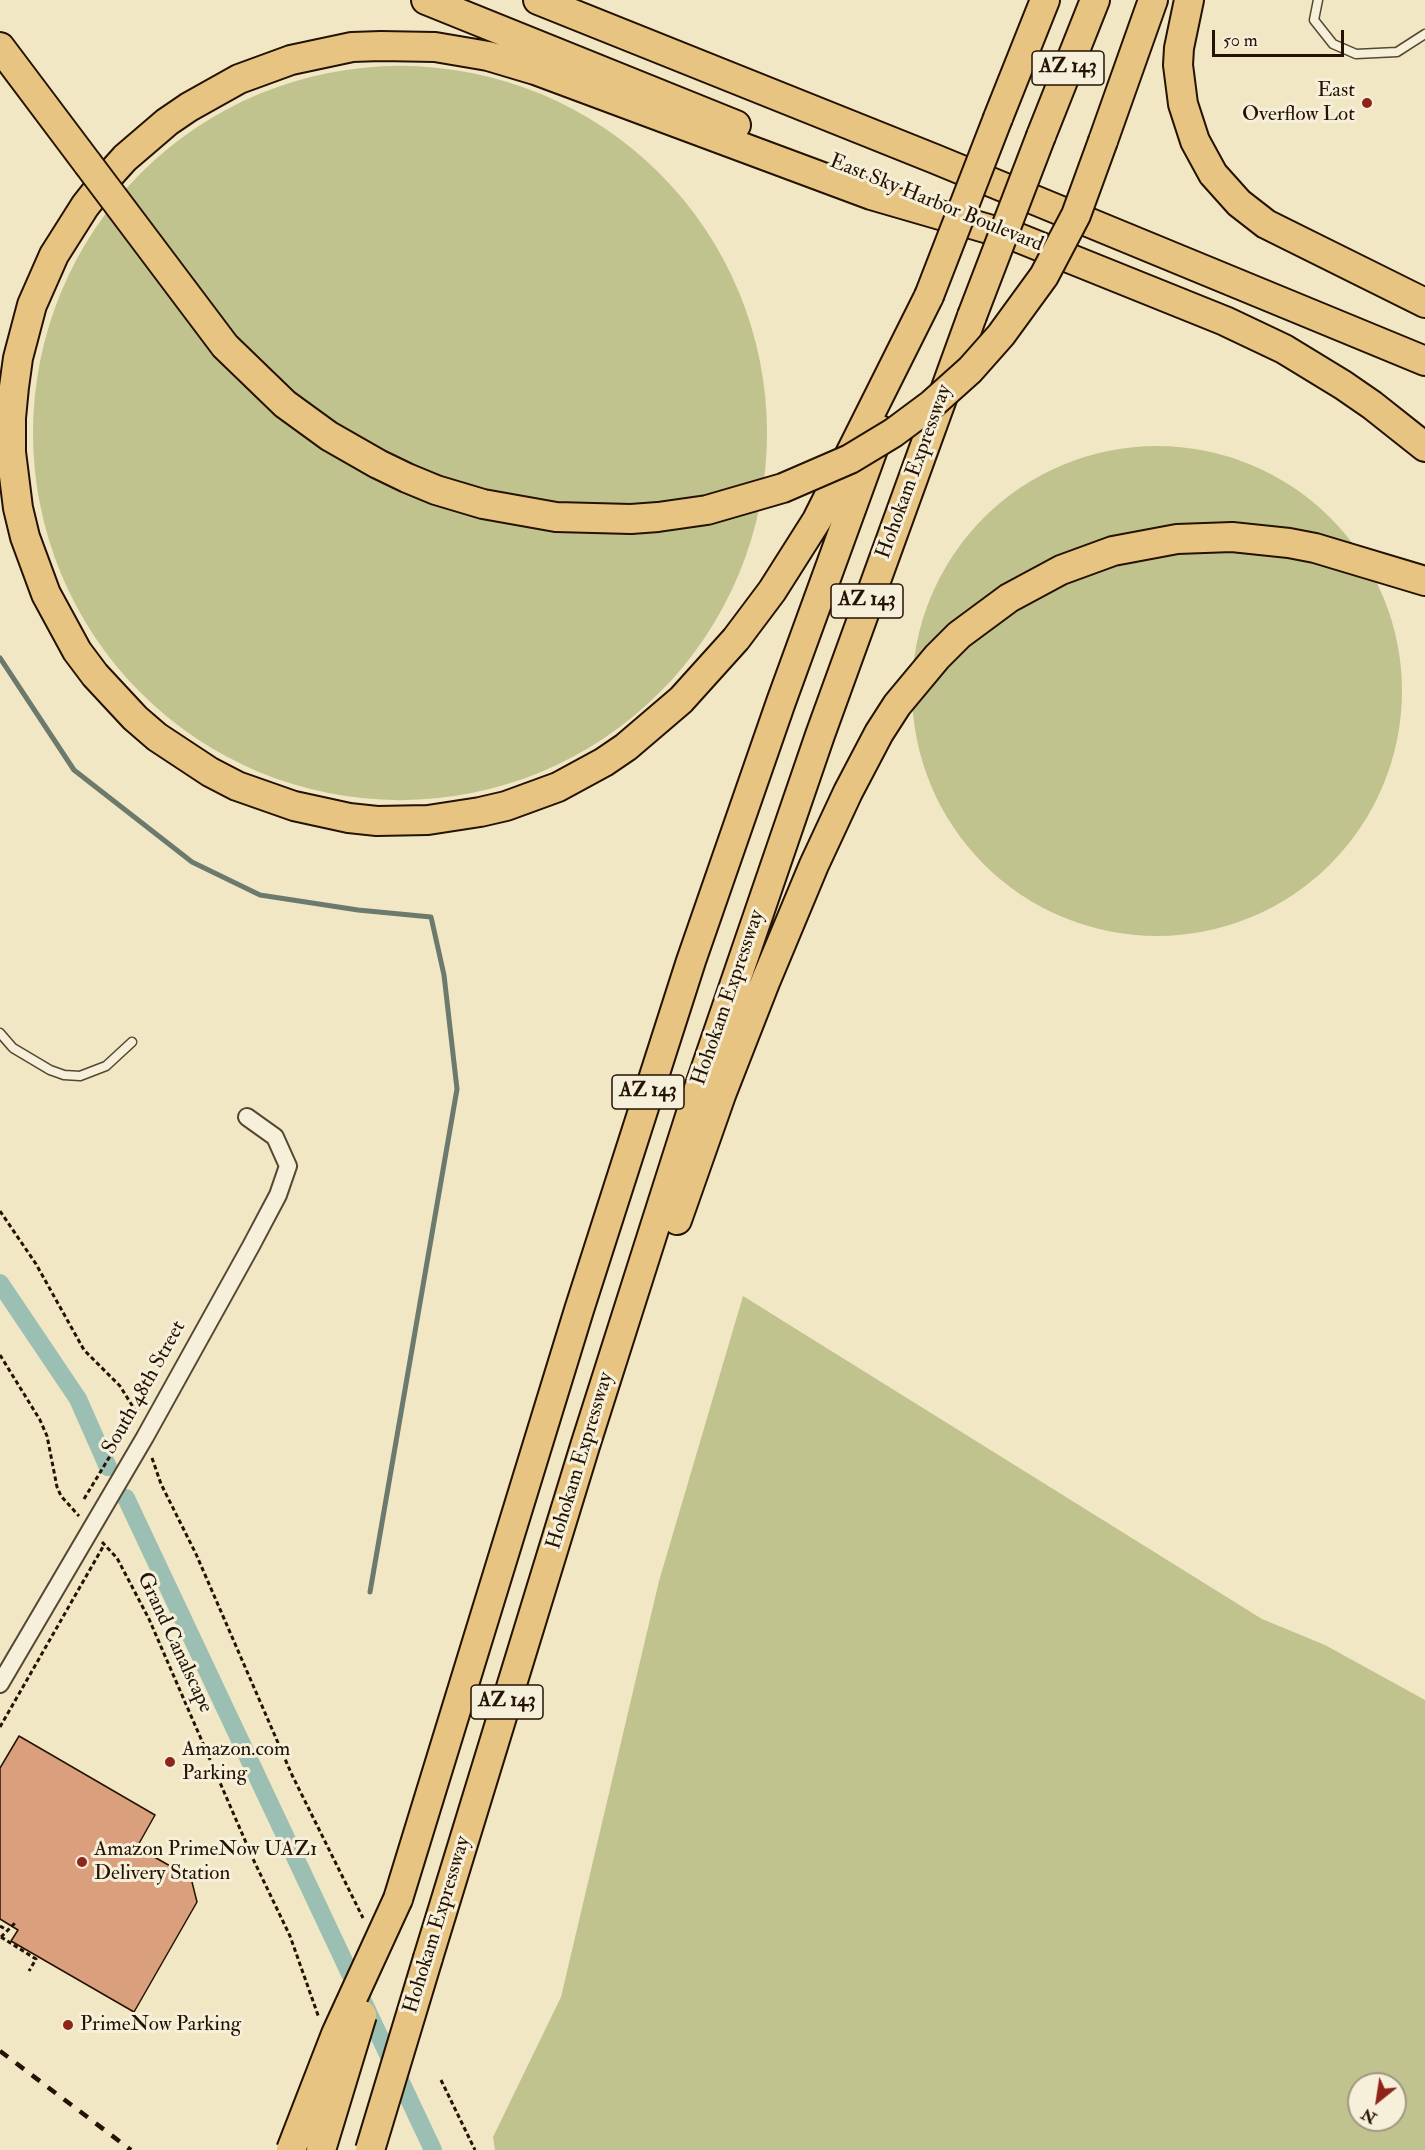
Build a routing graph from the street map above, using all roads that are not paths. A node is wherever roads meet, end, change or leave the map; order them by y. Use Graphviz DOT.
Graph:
graph roads {
  1 [pos="426,0"];
  2 [pos="538,0"];
  3 [pos="1045,0"];
  4 [pos="1095,0"];
  5 [pos="1153,0"];
  6 [pos="1189,0"];
  7 [pos="1318,0"];
  8 [pos="1425,34"];
  9 [pos="0,47"];
  10 [pos="1016,237"];
  11 [pos="929,296"];
  12 [pos="1425,303"];
  13 [pos="1425,361"];
  14 [pos="1425,447"];
  15 [pos="1425,581"];
  16 [pos="0,1033"];
  17 [pos="132,1042"];
  18 [pos="247,1117"];
  19 [pos="585,1446"];
  20 [pos="0,1684"];
  21 [pos="398,1899"];
  22 [pos="428,1958"];
  23 [pos="291,2150"];
  24 [pos="321,2150"];
  25 [pos="370,2150"];
  26 [pos="390,2150"];
  1 -- 10 [label="highway, East Sky Harbor Boulevard"];
  2 -- 13 [label="highway, East Sky Harbor Boulevard"];
  3 -- 11 [label="highway, AZ 143, bridge"];
  4 -- 19 [label="highway, Hohokam Expressway / AZ 143, bridge"];
  5 -- 9 [label="highway, bridge"];
  6 -- 12 [label="highway"];
  7 -- 8 [label="lane"];
  10 -- 11 [label="highway"];
  10 -- 14 [label="highway, East Sky Harbor Boulevard"];
  11 -- 21 [label="highway, AZ 143"];
  15 -- 19 [label="highway"];
  16 -- 17 [label="lane"];
  18 -- 20 [label="street, South 48th Street"];
  19 -- 22 [label="highway, Hohokam Expressway / AZ 143"];
  21 -- 23 [label="highway, bridge"];
  21 -- 24 [label="highway, AZ 143, bridge"];
  22 -- 25 [label="highway, Hohokam Expressway / AZ 143, bridge"];
  22 -- 26 [label="highway, bridge"];
}
